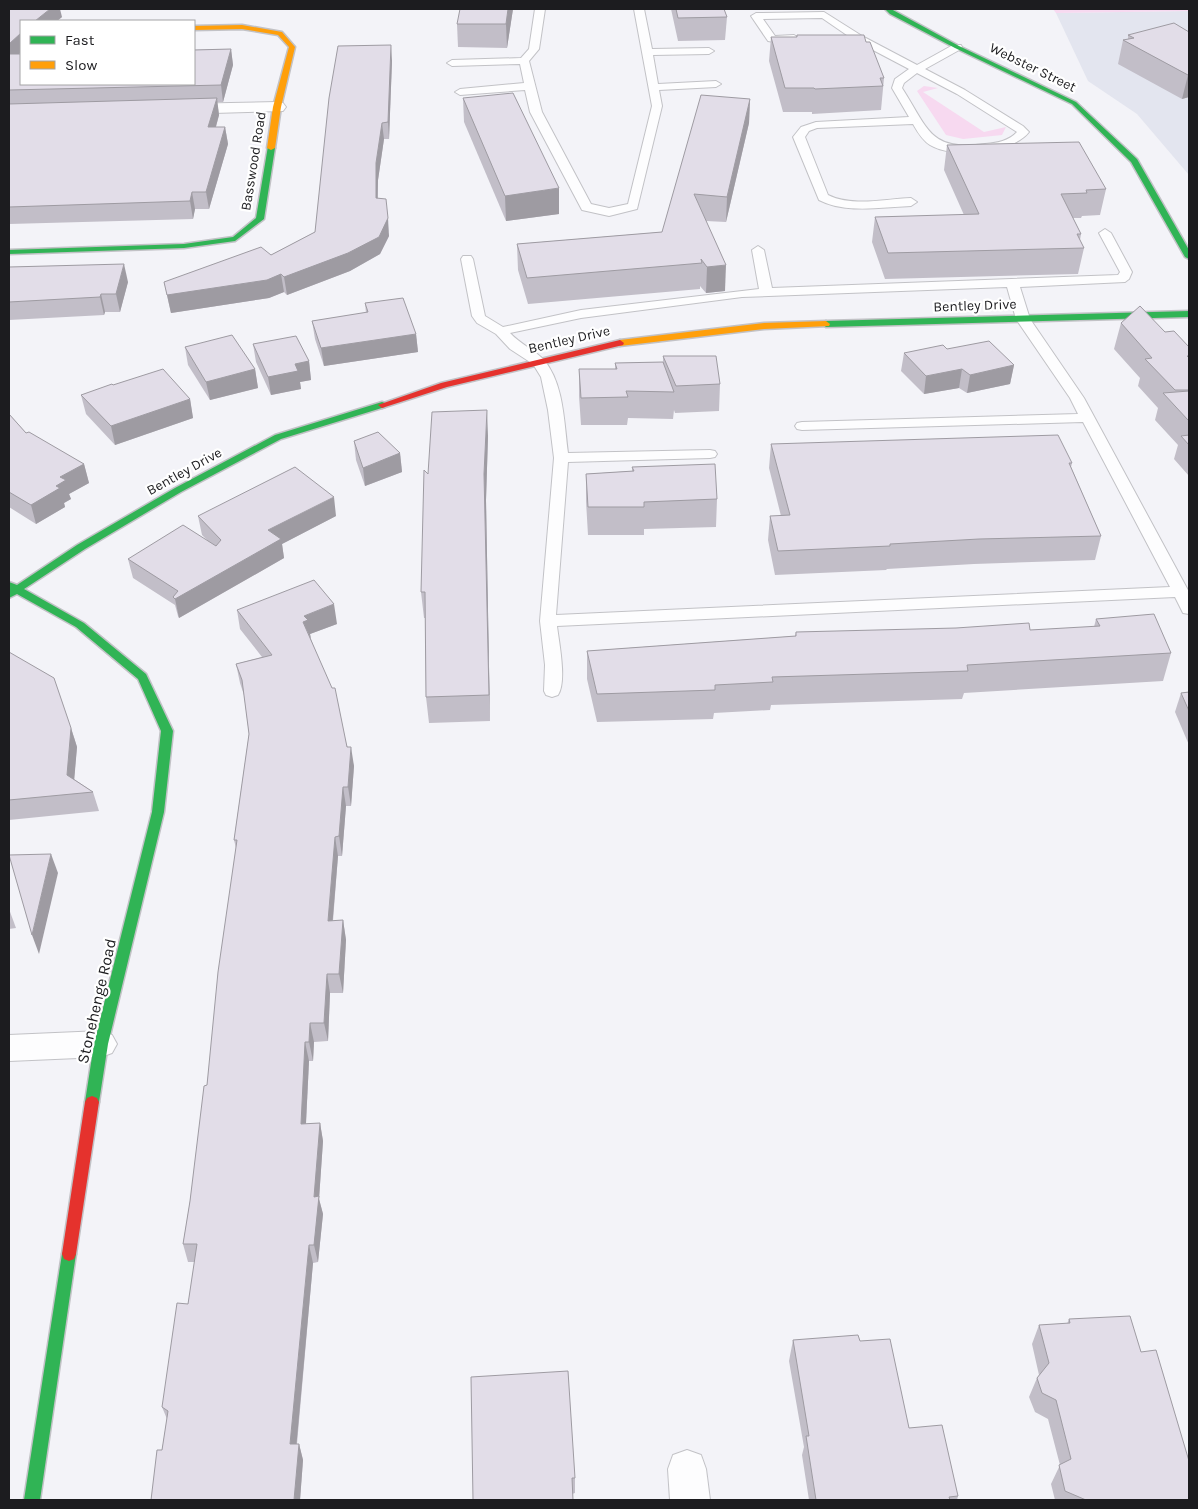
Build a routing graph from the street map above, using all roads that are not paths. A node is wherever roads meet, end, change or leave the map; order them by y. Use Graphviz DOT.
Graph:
graph roads {
  1 [pos="540,9"];
  2 [pos="638,9"];
  3 [pos="888,9"];
  4 [pos="195,28"];
  5 [pos="810,38"];
  6 [pos="839,38"];
  7 [pos="858,38"];
  8 [pos="957,47"];
  9 [pos="709,51"];
  10 [pos="646,52"];
  11 [pos="524,61"];
  12 [pos="452,63"];
  13 [pos="917,69"];
  14 [pos="716,84"];
  15 [pos="530,86"];
  16 [pos="653,88"];
  17 [pos="460,92"];
  18 [pos="277,107"];
  19 [pos="168,110"];
  20 [pos="917,120"];
  21 [pos="911,202"];
  22 [pos="1105,233"];
  23 [pos="758,250"];
  24 [pos="9,252"];
  25 [pos="1189,257"];
  26 [pos="467,259"];
  27 [pos="1013,284"];
  28 [pos="766,292"];
  29 [pos="1189,314"];
  30 [pos="1023,318"];
  31 [pos="501,331"];
  32 [pos="538,361"];
  33 [pos="1086,418"];
  34 [pos="802,426"];
  35 [pos="710,454"];
  36 [pos="560,458"];
  37 [pos="11,590"];
  38 [pos="1181,592"];
  39 [pos="1189,609"];
  40 [pos="548,621"];
  41 [pos="552,691"];
  42 [pos="101,1044"];
  43 [pos="9,1048"];
  44 [pos="32,1500"];
  1 -- 11 [label="lane"];
  2 -- 10 [label="lane"];
  3 -- 8 [label="street, Webster Street"];
  4 -- 18 [label="street, Basswood Road"];
  5 -- 7 [label="lane"];
  6 -- 7 [label="lane"];
  7 -- 13 [label="lane"];
  8 -- 13 [label="lane"];
  8 -- 25 [label="street, Webster Street"];
  9 -- 10 [label="lane"];
  10 -- 16 [label="lane"];
  11 -- 12 [label="lane"];
  11 -- 15 [label="lane"];
  13 -- 20 [label="lane"];
  13 -- 20 [label="lane"];
  14 -- 16 [label="lane"];
  15 -- 16 [label="lane"];
  15 -- 17 [label="lane"];
  18 -- 19 [label="street"];
  18 -- 24 [label="street, Basswood Road"];
  20 -- 21 [label="lane"];
  22 -- 27 [label="lane"];
  23 -- 28 [label="lane"];
  26 -- 31 [label="lane"];
  27 -- 28 [label="lane"];
  27 -- 30 [label="lane"];
  28 -- 31 [label="lane"];
  29 -- 30 [label="street, Bentley Drive"];
  30 -- 32 [label="street, Bentley Drive"];
  30 -- 33 [label="lane"];
  31 -- 32 [label="lane"];
  32 -- 36 [label="lane"];
  32 -- 37 [label="street, Bentley Drive"];
  33 -- 34 [label="lane"];
  33 -- 38 [label="lane"];
  35 -- 36 [label="lane"];
  36 -- 40 [label="lane"];
  37 -- 42 [label="street, Stonehenge Road"];
  38 -- 39 [label="lane"];
  38 -- 40 [label="lane"];
  40 -- 41 [label="lane"];
  42 -- 43 [label="street"];
  42 -- 44 [label="street, Stonehenge Road"];
}
